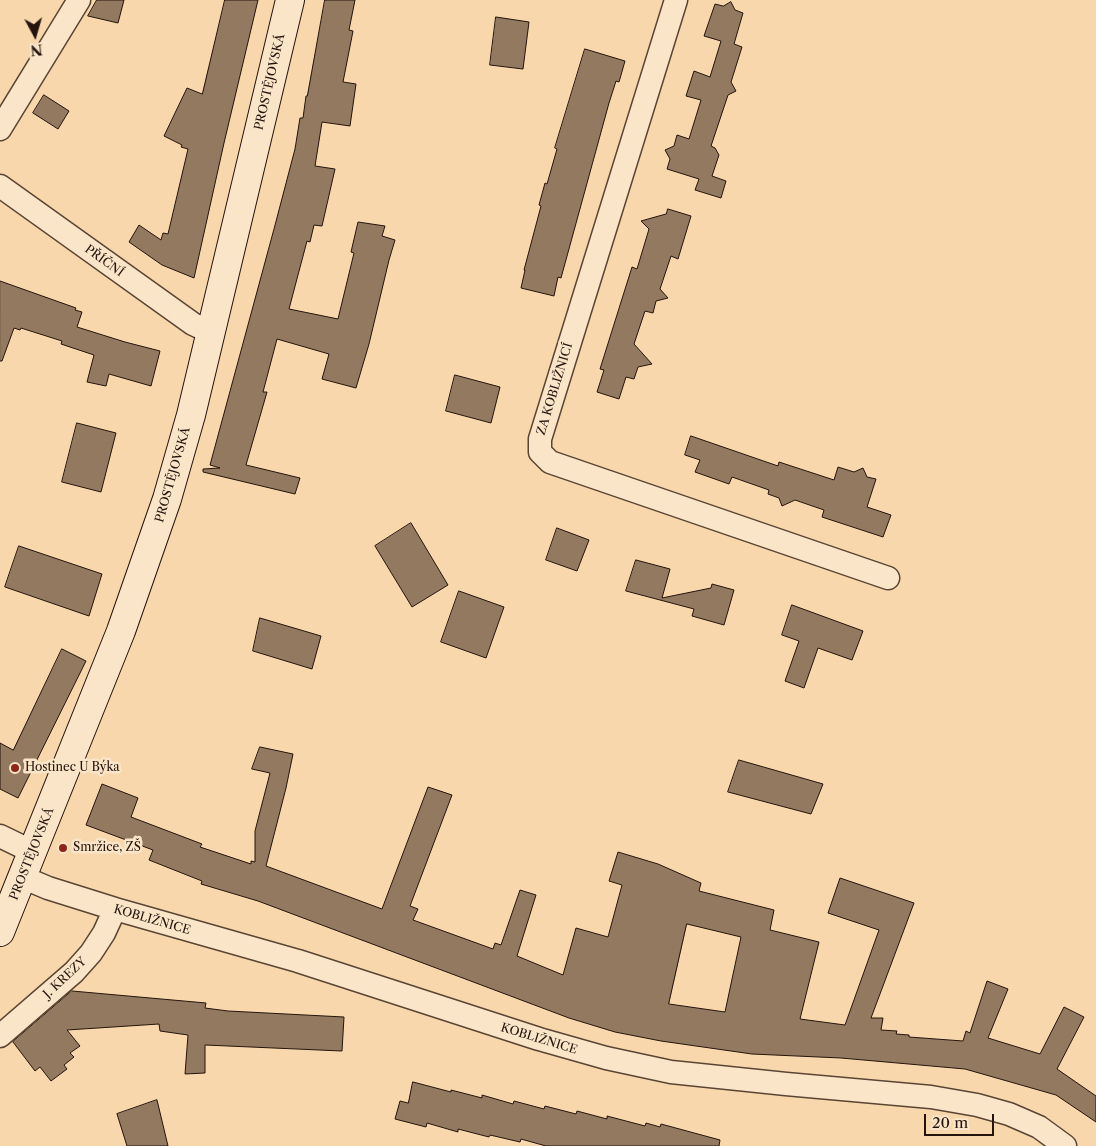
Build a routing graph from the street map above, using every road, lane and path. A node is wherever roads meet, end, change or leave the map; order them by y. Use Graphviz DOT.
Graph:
graph roads {
  1 [pos="79,0"];
  2 [pos="290,0"];
  3 [pos="676,0"];
  4 [pos="0,129"];
  5 [pos="0,186"];
  6 [pos="210,332"];
  7 [pos="888,578"];
  8 [pos="0,836"];
  9 [pos="33,852"];
  10 [pos="22,877"];
  11 [pos="115,909"];
  12 [pos="0,932"];
  13 [pos="0,1036"];
  14 [pos="1065,1146"];
  1 -- 4 [label="street"];
  2 -- 6 [label="main road, PROSTĚJOVSKÁ"];
  3 -- 7 [label="street, ZA KOBLIŽNICÍ"];
  5 -- 6 [label="street, PŘÍČNÍ"];
  6 -- 9 [label="main road, PROSTĚJOVSKÁ"];
  8 -- 9 [label="street"];
  9 -- 10 [label="main road, PROSTĚJOVSKÁ"];
  10 -- 11 [label="street, KOBLIŽNICE"];
  10 -- 12 [label="main road, PROSTĚJOVSKÁ"];
  11 -- 13 [label="street, J. KREZY"];
  11 -- 14 [label="street, KOBLIŽNICE"];
}
